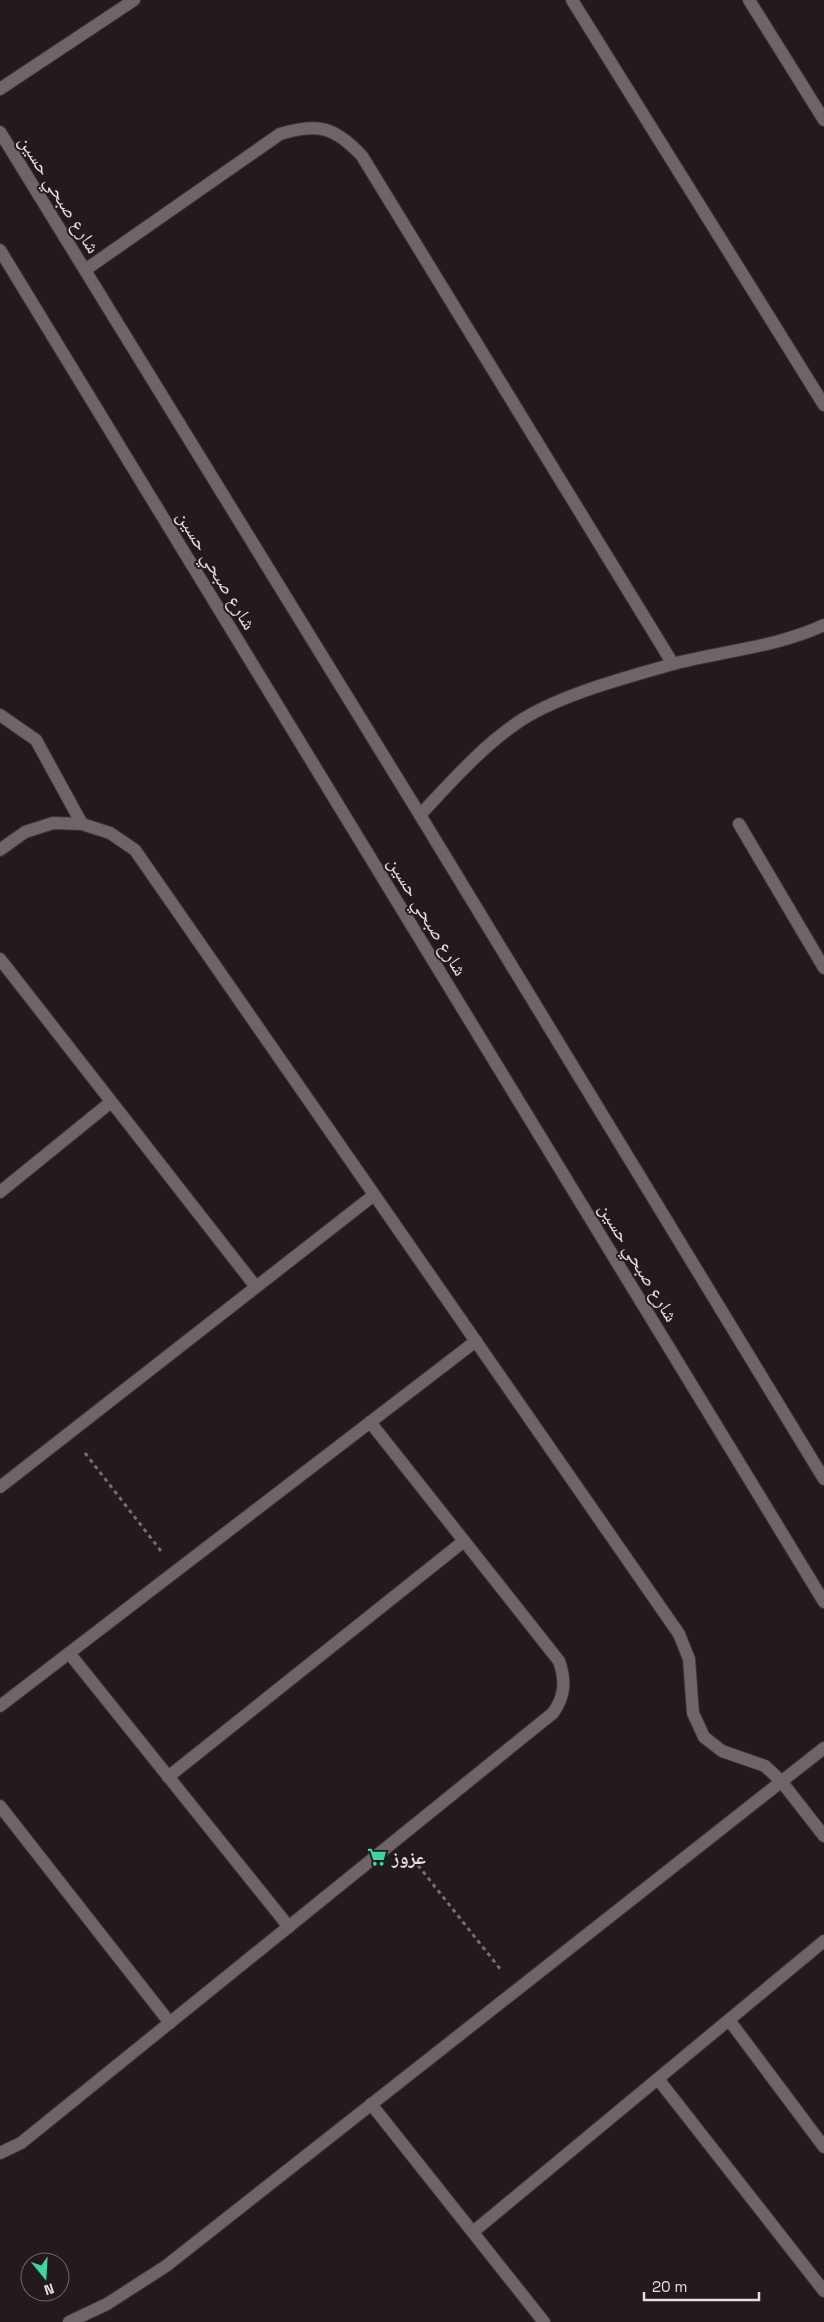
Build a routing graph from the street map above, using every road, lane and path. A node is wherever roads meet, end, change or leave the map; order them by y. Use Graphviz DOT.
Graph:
graph roads {
  1 [pos="134,0"];
  2 [pos="572,0"];
  3 [pos="749,0"];
  4 [pos="0,89"];
  5 [pos="824,120"];
  6 [pos="0,132"];
  7 [pos="0,250"];
  8 [pos="85,270"];
  9 [pos="824,405"];
  10 [pos="824,625"];
  11 [pos="674,664"];
  12 [pos="0,715"];
  13 [pos="420,815"];
  14 [pos="82,824"];
  15 [pos="739,824"];
  16 [pos="0,850"];
  17 [pos="0,958"];
  18 [pos="824,968"];
  19 [pos="111,1102"];
  20 [pos="0,1192"];
  21 [pos="374,1195"];
  22 [pos="256,1287"];
  23 [pos="476,1341"];
  24 [pos="370,1422"];
  25 [pos="70,1432"];
  26 [pos="824,1479"];
  27 [pos="0,1487"];
  28 [pos="464,1541"];
  29 [pos="176,1571"];
  30 [pos="824,1602"];
  31 [pos="69,1653"];
  32 [pos="0,1706"];
  33 [pos="824,1748"];
  34 [pos="168,1777"];
  35 [pos="781,1781"];
  36 [pos="0,1806"];
  37 [pos="824,1836"];
  38 [pos="397,1839"];
  39 [pos="289,1926"];
  40 [pos="824,1941"];
  41 [pos="516,1990"];
  42 [pos="729,2020"];
  43 [pos="170,2023"];
  44 [pos="658,2079"];
  45 [pos="371,2104"];
  46 [pos="824,2146"];
  47 [pos="0,2153"];
  48 [pos="473,2232"];
  49 [pos="824,2291"];
  50 [pos="69,2322"];
  51 [pos="544,2322"];
  1 -- 4 [label="street"];
  2 -- 9 [label="street"];
  3 -- 5 [label="street"];
  6 -- 8 [label="street, شارع صبحي حسين"];
  7 -- 30 [label="street, شارع صبحي حسين"];
  8 -- 11 [label="street"];
  8 -- 13 [label="street, شارع صبحي حسين"];
  10 -- 11 [label="street"];
  11 -- 13 [label="street"];
  12 -- 14 [label="street"];
  13 -- 26 [label="street, شارع صبحي حسين"];
  14 -- 16 [label="street"];
  14 -- 21 [label="street"];
  15 -- 18 [label="street"];
  17 -- 19 [label="street"];
  19 -- 20 [label="street"];
  19 -- 22 [label="street"];
  21 -- 22 [label="street"];
  21 -- 23 [label="street"];
  22 -- 25 [label="street"];
  23 -- 24 [label="street"];
  23 -- 35 [label="street"];
  24 -- 28 [label="street"];
  24 -- 29 [label="street"];
  25 -- 27 [label="street"];
  25 -- 29 [label="path"];
  28 -- 34 [label="street"];
  28 -- 38 [label="street"];
  29 -- 31 [label="street"];
  31 -- 32 [label="street"];
  31 -- 34 [label="street"];
  33 -- 35 [label="street"];
  34 -- 39 [label="street"];
  35 -- 37 [label="street"];
  35 -- 41 [label="street"];
  36 -- 43 [label="street"];
  38 -- 39 [label="street"];
  38 -- 41 [label="path"];
  39 -- 43 [label="street"];
  40 -- 42 [label="street"];
  41 -- 45 [label="street"];
  42 -- 44 [label="street"];
  42 -- 46 [label="street"];
  43 -- 47 [label="street"];
  44 -- 48 [label="street"];
  44 -- 49 [label="street"];
  45 -- 48 [label="street"];
  45 -- 50 [label="street"];
  48 -- 51 [label="street"];
}
